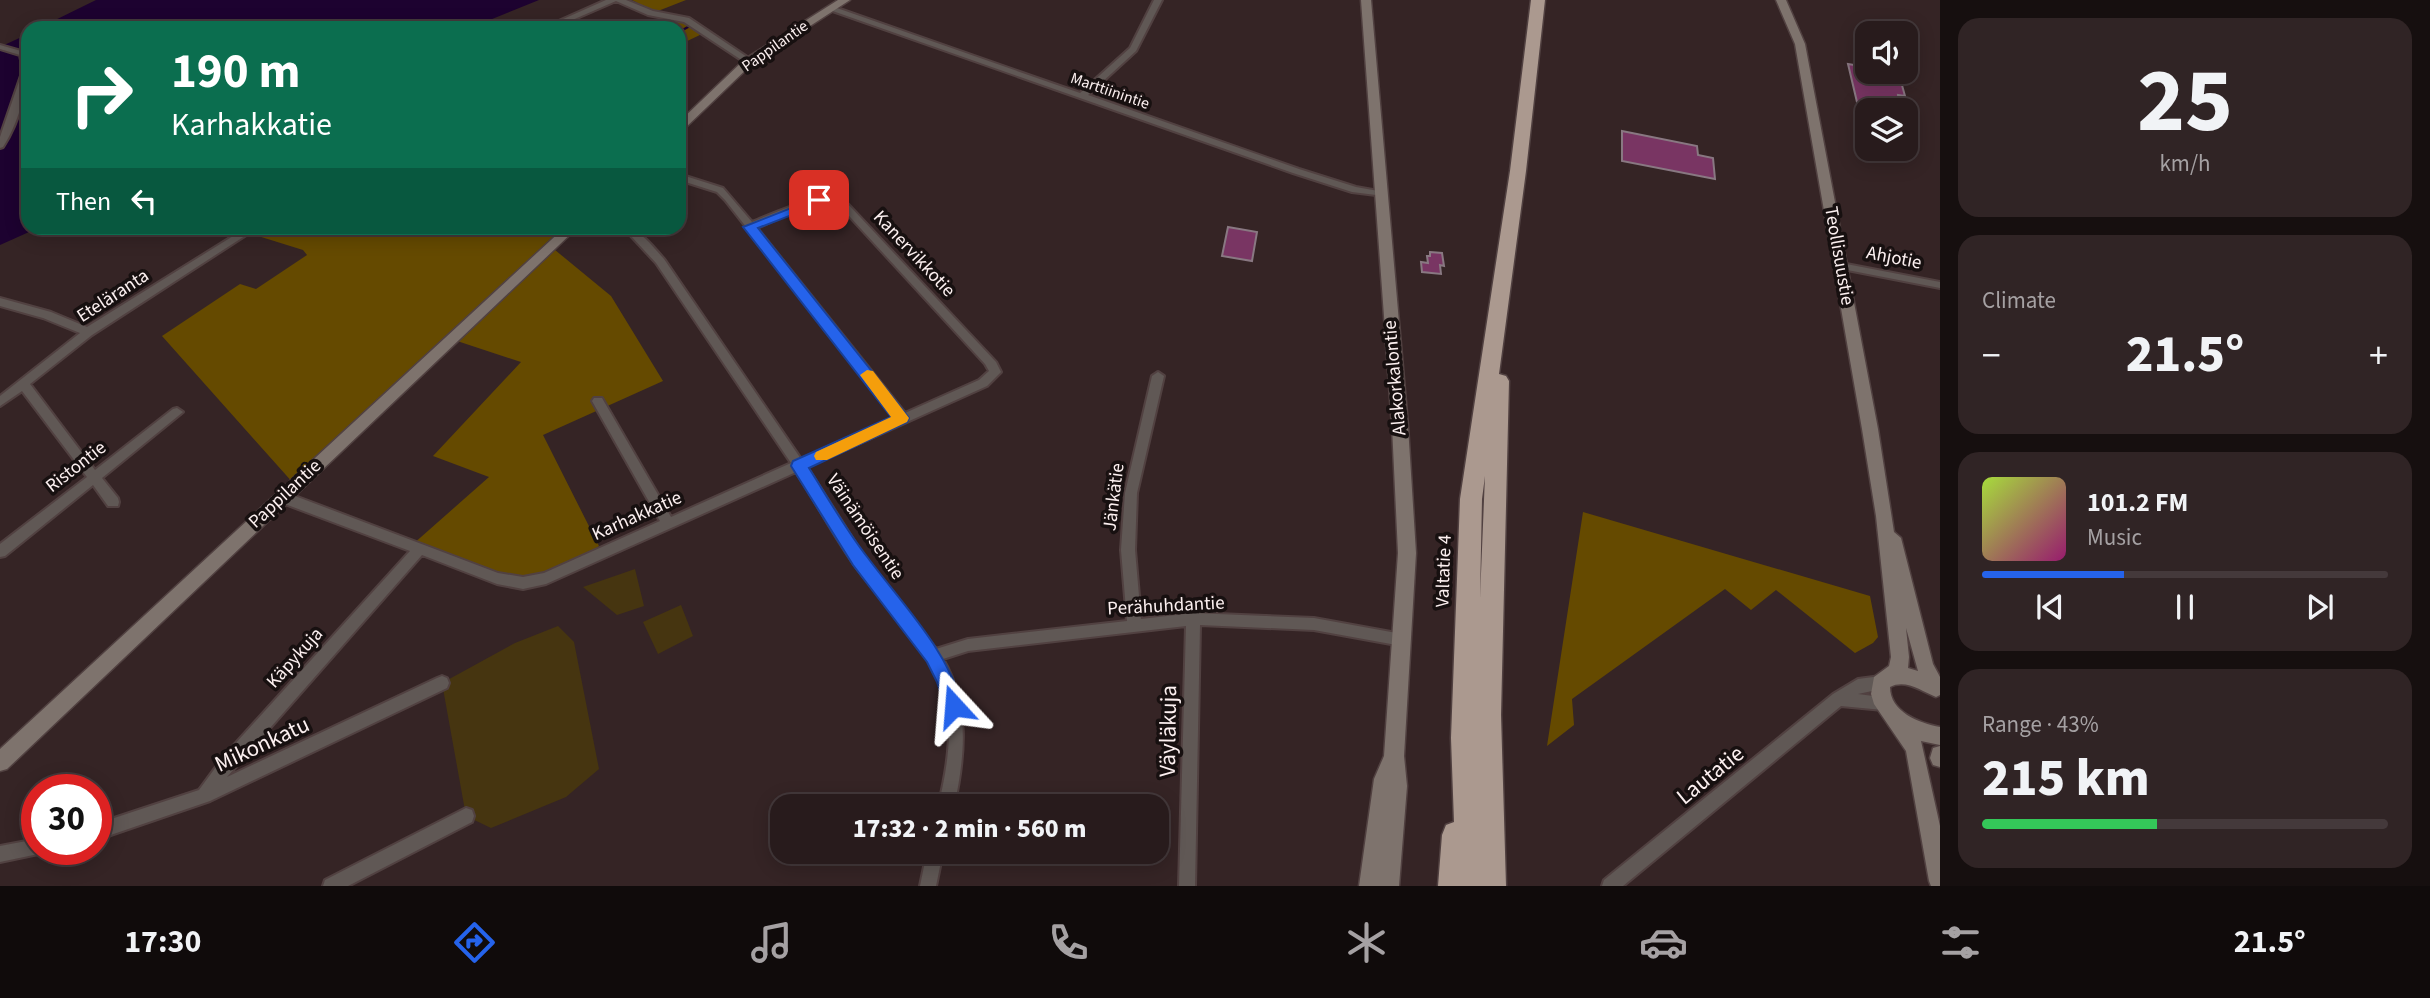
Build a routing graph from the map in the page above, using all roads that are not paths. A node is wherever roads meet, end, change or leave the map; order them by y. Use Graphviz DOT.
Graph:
graph roads {
  1 [pos="614,0"];
  2 [pos="620,0"];
  3 [pos="845,0"];
  4 [pos="1158,0"];
  5 [pos="1366,0"];
  6 [pos="1538,0"];
  7 [pos="1781,0"];
  8 [pos="831,9"];
  9 [pos="564,21"];
  10 [pos="0,47"];
  11 [pos="21,51"];
  12 [pos="749,61"];
  13 [pos="21,89"];
  14 [pos="1082,96"];
  15 [pos="686,121"];
  16 [pos="0,145"];
  17 [pos="686,179"];
  18 [pos="1381,194"];
  19 [pos="750,227"];
  20 [pos="241,235"];
  21 [pos="563,235"];
  22 [pos="636,235"];
  23 [pos="1504,260"];
  24 [pos="1841,266"];
  25 [pos="1940,285"];
  26 [pos="0,302"];
  27 [pos="89,332"];
  28 [pos="995,372"];
  29 [pos="1158,376"];
  30 [pos="24,385"];
  31 [pos="598,401"];
  32 [pos="0,402"];
  33 [pos="177,412"];
  34 [pos="902,418"];
  35 [pos="799,466"];
  36 [pos="95,477"];
  37 [pos="284,495"];
  38 [pos="113,502"];
  39 [pos="1884,516"];
  40 [pos="668,523"];
  41 [pos="420,549"];
  42 [pos="0,552"];
  43 [pos="1194,619"];
  44 [pos="1134,624"];
  45 [pos="1402,640"];
  46 [pos="933,656"];
  47 [pos="1886,679"];
  48 [pos="442,683"];
  49 [pos="1938,690"];
  50 [pos="1838,699"];
  51 [pos="1888,709"];
  52 [pos="1940,736"];
  53 [pos="1464,738"];
  54 [pos="1394,756"];
  55 [pos="0,762"];
  56 [pos="949,794"];
  57 [pos="204,796"];
  58 [pos="466,816"];
  59 [pos="112,827"];
  60 [pos="21,850"];
  61 [pos="0,854"];
  62 [pos="933,864"];
  63 [pos="1940,881"];
  64 [pos="338,884"];
  65 [pos="928,886"];
  66 [pos="1187,886"];
  67 [pos="1370,886"];
  68 [pos="1388,886"];
  69 [pos="1452,886"];
  70 [pos="1470,886"];
  71 [pos="1493,886"];
  72 [pos="1610,886"];
  1 -- 9 [label="street"];
  2 -- 12 [label="street"];
  3 -- 8 [label="street, Pappilantie"];
  4 -- 14 [label="street"];
  5 -- 18 [label="street, Alakorkalontie"];
  6 -- 23 [label="highway, Valtatie 4"];
  7 -- 24 [label="street, Teollisuustie"];
  8 -- 12 [label="street, Pappilantie"];
  8 -- 14 [label="street, Marttiinintie"];
  10 -- 11 [label="street"];
  12 -- 15 [label="street, Pappilantie"];
  13 -- 16 [label="street"];
  14 -- 18 [label="street, Marttiinintie"];
  17 -- 19 [label="street"];
  18 -- 45 [label="street, Alakorkalontie"];
  19 -- 28 [label="street, Kanervikkotie"];
  19 -- 34 [label="street"];
  20 -- 27 [label="street, Eteläranta"];
  21 -- 37 [label="street, Pappilantie"];
  22 -- 35 [label="street, Väinämöisentie"];
  23 -- 53 [label="highway, Valtatie 4"];
  23 -- 71 [label="highway, Valtatie 4"];
  24 -- 25 [label="street, Ahjotie"];
  24 -- 39 [label="street, Teollisuustie"];
  26 -- 27 [label="street"];
  27 -- 30 [label="street, Eteläranta"];
  28 -- 34 [label="street, Karhakkatie"];
  29 -- 44 [label="street, Jänkätie"];
  30 -- 32 [label="street, Eteläranta"];
  30 -- 36 [label="street"];
  31 -- 40 [label="street"];
  33 -- 36 [label="street, Ristontie"];
  34 -- 35 [label="street, Karhakkatie"];
  35 -- 40 [label="street, Karhakkatie"];
  35 -- 46 [label="street, Väinämöisentie"];
  36 -- 38 [label="street"];
  36 -- 42 [label="street, Ristontie"];
  37 -- 41 [label="street, Karhakkatie"];
  37 -- 55 [label="street, Pappilantie"];
  39 -- 47 [label="street, Teollisuustie"];
  39 -- 49 [label="street, Teollisuustie"];
  40 -- 41 [label="street, Karhakkatie"];
  41 -- 57 [label="street, Käpykuja"];
  43 -- 44 [label="street, Perähuhdantie"];
  43 -- 45 [label="street, Perähuhdantie"];
  43 -- 66 [label="street, Väyläkuja"];
  44 -- 46 [label="street, Perähuhdantie"];
  45 -- 54 [label="street, Alakorkalontie"];
  46 -- 56 [label="street, Väinämöisentie"];
  47 -- 49 [label="street"];
  47 -- 50 [label="street, Lautatie"];
  47 -- 51 [label="street"];
  48 -- 57 [label="street, Mikonkatu"];
  50 -- 51 [label="street"];
  50 -- 72 [label="street, Lautatie"];
  51 -- 52 [label="street"];
  51 -- 63 [label="street"];
  53 -- 69 [label="highway"];
  53 -- 70 [label="highway, Valtatie 4"];
  54 -- 67 [label="street, Alakorkalontie"];
  54 -- 68 [label="street, Alakorkalontie"];
  57 -- 59 [label="street, Mikonkatu"];
  58 -- 64 [label="street"];
  60 -- 61 [label="street"];
  62 -- 65 [label="street"];
}
